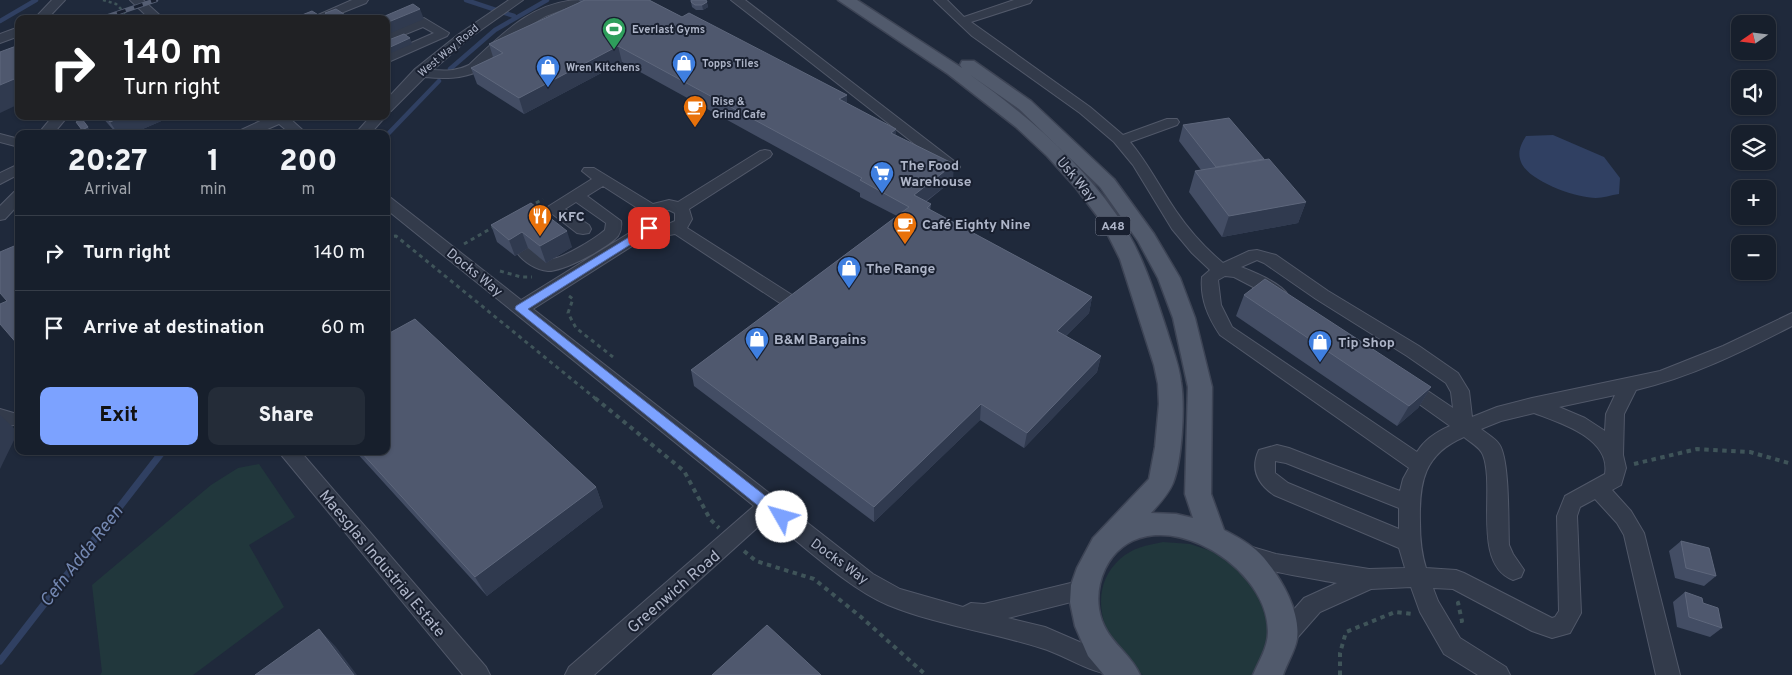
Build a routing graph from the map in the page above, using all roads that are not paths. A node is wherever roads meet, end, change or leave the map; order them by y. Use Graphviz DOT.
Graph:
graph roads {
  1 [pos="136,0"];
  2 [pos="362,0"];
  3 [pos="517,0"];
  4 [pos="576,0"];
  5 [pos="737,0"];
  6 [pos="846,0"];
  7 [pos="863,0"];
  8 [pos="940,0"];
  9 [pos="1026,0"];
  10 [pos="60,1"];
  11 [pos="44,15"];
  12 [pos="153,15"];
  13 [pos="325,15"];
  14 [pos="963,22"];
  15 [pos="15,33"];
  16 [pos="390,36"];
  17 [pos="0,39"];
  18 [pos="390,57"];
  19 [pos="420,72"];
  20 [pos="390,104"];
  21 [pos="57,120"];
  22 [pos="273,120"];
  23 [pos="283,120"];
  24 [pos="375,120"];
  25 [pos="1172,122"];
  26 [pos="49,130"];
  27 [pos="252,130"];
  28 [pos="295,130"];
  29 [pos="366,130"];
  30 [pos="0,138"];
  31 [pos="1121,141"];
  32 [pos="15,142"];
  33 [pos="765,154"];
  34 [pos="953,167"];
  35 [pos="15,170"];
  36 [pos="0,179"];
  37 [pos="573,198"];
  38 [pos="15,199"];
  39 [pos="543,202"];
  40 [pos="390,205"];
  41 [pos="680,208"];
  42 [pos="652,210"];
  43 [pos="0,215"];
  44 [pos="649,228"];
  45 [pos="676,228"];
  46 [pos="584,229"];
  47 [pos="524,251"];
  48 [pos="1221,270"];
  49 [pos="786,299"];
  50 [pos="1290,302"];
  51 [pos="520,309"];
  52 [pos="1792,319"];
  53 [pos="1394,377"];
  54 [pos="1630,383"];
  55 [pos="1532,405"];
  56 [pos="1464,426"];
  57 [pos="291,455"];
  58 [pos="1615,461"];
  59 [pos="1419,464"];
  60 [pos="1599,489"];
  61 [pos="1409,502"];
  62 [pos="768,506"];
  63 [pos="1212,534"];
  64 [pos="1410,543"];
  65 [pos="1103,546"];
  66 [pos="1242,552"];
  67 [pos="1513,570"];
  68 [pos="1418,577"];
  69 [pos="1370,579"];
  70 [pos="1083,590"];
  71 [pos="926,608"];
  72 [pos="1277,661"];
  73 [pos="1123,673"];
  74 [pos="478,675"];
  75 [pos="577,675"];
  76 [pos="1498,675"];
  77 [pos="1668,675"];
  1 -- 12 [label="street"];
  2 -- 13 [label="street"];
  3 -- 19 [label="street, West Way Road"];
  4 -- 19 [label="street"];
  5 -- 34 [label="street"];
  6 -- 65 [label="main road, Usk Way / A48"];
  7 -- 63 [label="main road, Usk Way / A48"];
  8 -- 14 [label="street"];
  9 -- 14 [label="street"];
  10 -- 11 [label="street"];
  14 -- 31 [label="street"];
  15 -- 17 [label="street"];
  16 -- 18 [label="street"];
  19 -- 20 [label="street, West Way Road"];
  21 -- 26 [label="street"];
  22 -- 27 [label="street"];
  23 -- 28 [label="street"];
  24 -- 29 [label="street"];
  25 -- 31 [label="street"];
  30 -- 32 [label="street"];
  31 -- 48 [label="street"];
  33 -- 41 [label="street"];
  35 -- 36 [label="street"];
  37 -- 39 [label="street"];
  37 -- 42 [label="street"];
  37 -- 46 [label="street"];
  37 -- 47 [label="street"];
  38 -- 43 [label="street"];
  40 -- 51 [label="street, Docks Way"];
  41 -- 42 [label="street"];
  41 -- 45 [label="street"];
  42 -- 44 [label="street"];
  44 -- 45 [label="street"];
  44 -- 51 [label="street"];
  45 -- 49 [label="street"];
  48 -- 50 [label="street"];
  48 -- 56 [label="street"];
  48 -- 59 [label="street"];
  51 -- 62 [label="street, Docks Way"];
  52 -- 54 [label="street"];
  53 -- 56 [label="street"];
  54 -- 55 [label="street"];
  54 -- 58 [label="street"];
  55 -- 56 [label="street"];
  55 -- 58 [label="street"];
  56 -- 59 [label="street"];
  56 -- 67 [label="street"];
  57 -- 74 [label="street, Maesglas Industrial Estate"];
  58 -- 60 [label="street"];
  59 -- 61 [label="street"];
  60 -- 68 [label="street"];
  60 -- 77 [label="street"];
  61 -- 64 [label="street"];
  61 -- 64 [label="street"];
  62 -- 71 [label="street, Docks Way"];
  62 -- 75 [label="street, Greenwich Road"];
  63 -- 65 [label="main road, A48"];
  63 -- 66 [label="main road, A48"];
  64 -- 68 [label="street"];
  65 -- 70 [label="main road, A48"];
  66 -- 69 [label="street"];
  66 -- 72 [label="main road, A48"];
  68 -- 69 [label="street"];
  68 -- 76 [label="street"];
  69 -- 72 [label="street"];
  70 -- 71 [label="street, Docks Way"];
  70 -- 73 [label="main road, A48"];
  71 -- 73 [label="street, Docks Way"];
}
